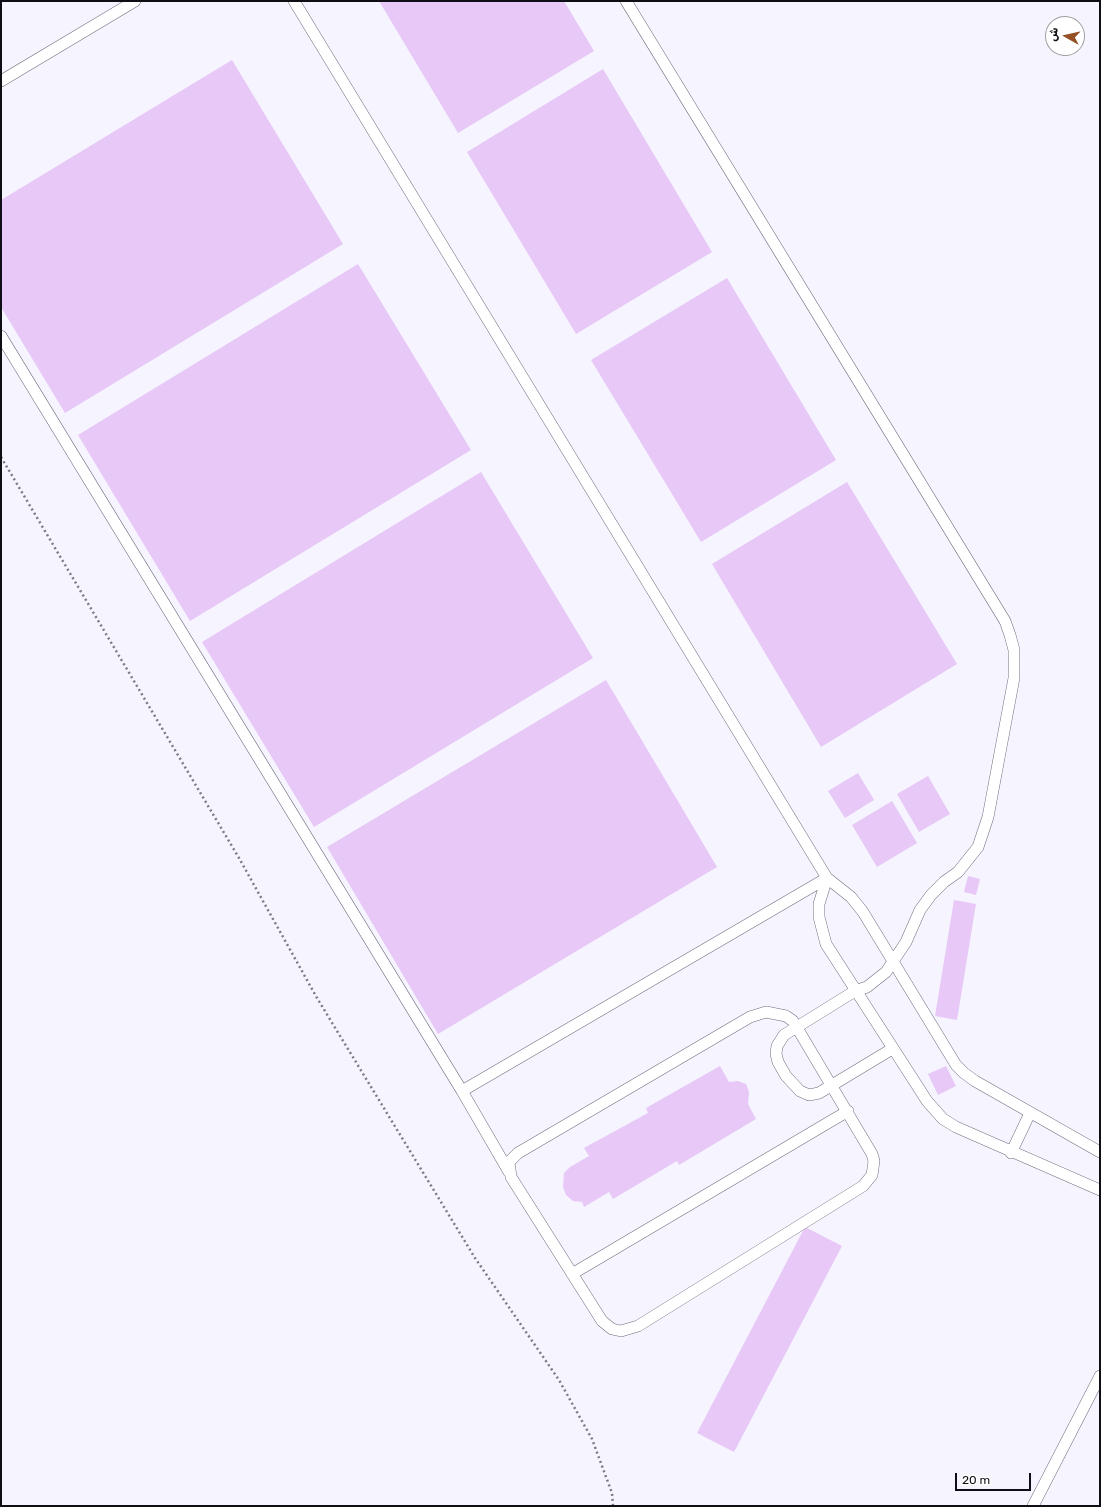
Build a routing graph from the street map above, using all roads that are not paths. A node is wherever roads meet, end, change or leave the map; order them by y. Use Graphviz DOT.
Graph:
graph roads {
  1 [pos="135,1"];
  2 [pos="294,1"];
  3 [pos="626,1"];
  4 [pos="1,81"];
  5 [pos="1,336"];
  6 [pos="827,878"];
  7 [pos="893,962"];
  8 [pos="855,991"];
  9 [pos="796,1027"];
  10 [pos="892,1049"];
  11 [pos="832,1085"];
  12 [pos="462,1091"];
  13 [pos="848,1111"];
  14 [pos="1030,1114"];
  15 [pos="1100,1152"];
  16 [pos="1011,1153"];
  17 [pos="509,1172"];
  18 [pos="1100,1190"];
  19 [pos="572,1274"];
  20 [pos="1100,1376"];
  21 [pos="1033,1506"];
  1 -- 4 [label="lane"];
  2 -- 6 [label="lane"];
  3 -- 7 [label="lane"];
  5 -- 12 [label="lane"];
  6 -- 7 [label="lane"];
  6 -- 8 [label="lane"];
  6 -- 12 [label="lane"];
  7 -- 8 [label="lane"];
  7 -- 14 [label="lane"];
  8 -- 9 [label="lane"];
  8 -- 10 [label="lane"];
  9 -- 11 [label="lane"];
  9 -- 11 [label="lane"];
  9 -- 17 [label="lane"];
  10 -- 11 [label="lane"];
  10 -- 16 [label="lane"];
  11 -- 13 [label="lane"];
  12 -- 17 [label="lane"];
  13 -- 19 [label="lane"];
  13 -- 19 [label="lane"];
  14 -- 15 [label="lane"];
  14 -- 16 [label="lane"];
  16 -- 18 [label="lane"];
  17 -- 19 [label="lane"];
  20 -- 21 [label="lane"];
}
